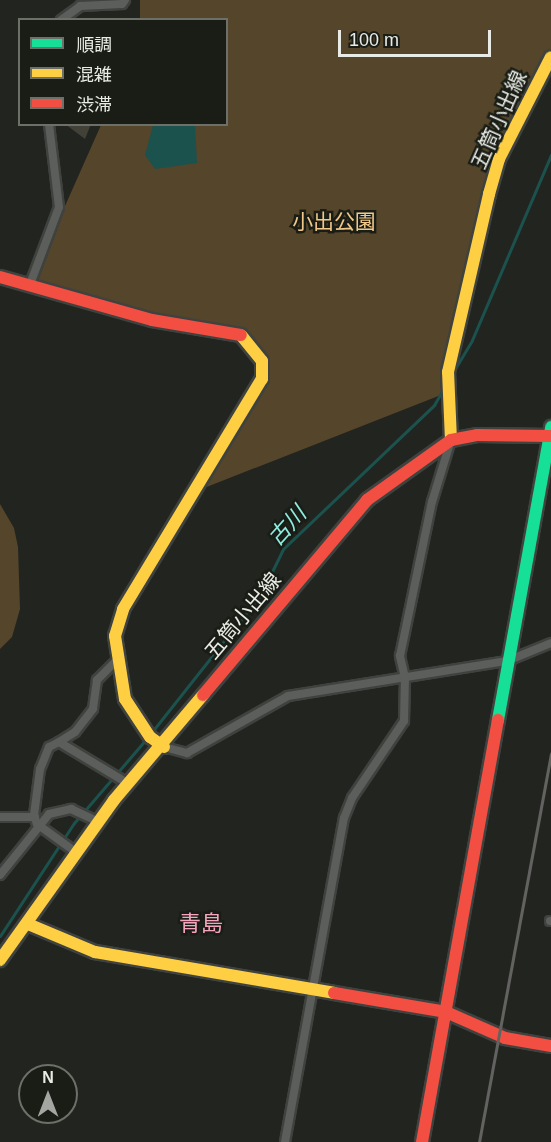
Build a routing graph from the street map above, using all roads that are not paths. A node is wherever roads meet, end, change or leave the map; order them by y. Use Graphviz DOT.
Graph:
graph roads {
  1 [pos="125,0"];
  2 [pos="64,18"];
  3 [pos="551,57"];
  4 [pos="49,126"];
  5 [pos="0,277"];
  6 [pos="29,287"];
  7 [pos="550,432"];
  8 [pos="451,440"];
  9 [pos="551,643"];
  10 [pos="116,661"];
  11 [pos="507,661"];
  12 [pos="405,678"];
  13 [pos="59,742"];
  14 [pos="164,747"];
  15 [pos="129,784"];
  16 [pos="0,817"];
  17 [pos="36,821"];
  18 [pos="99,822"];
  19 [pos="77,854"];
  20 [pos="0,875"];
  21 [pos="28,924"];
  22 [pos="0,960"];
  23 [pos="311,991"];
  24 [pos="446,1012"];
  25 [pos="551,1046"];
  26 [pos="285,1142"];
  27 [pos="422,1142"];
  1 -- 2 [label="street"];
  3 -- 8 [label="street, 五筒小出線"];
  4 -- 6 [label="street"];
  5 -- 6 [label="street"];
  6 -- 10 [label="street"];
  7 -- 8 [label="street"];
  7 -- 11 [label="street"];
  8 -- 12 [label="street"];
  8 -- 14 [label="street, 五筒小出線"];
  9 -- 11 [label="street"];
  10 -- 13 [label="street"];
  10 -- 14 [label="street"];
  11 -- 12 [label="street"];
  11 -- 24 [label="street"];
  12 -- 14 [label="street"];
  12 -- 23 [label="street"];
  13 -- 15 [label="street"];
  13 -- 17 [label="street"];
  14 -- 15 [label="street, 五筒小出線"];
  15 -- 18 [label="street, 五筒小出線"];
  16 -- 17 [label="street"];
  17 -- 18 [label="street"];
  17 -- 19 [label="street"];
  17 -- 20 [label="street"];
  18 -- 19 [label="street, 五筒小出線"];
  19 -- 21 [label="street, 五筒小出線"];
  21 -- 22 [label="street, 五筒小出線"];
  21 -- 23 [label="street"];
  23 -- 24 [label="street"];
  23 -- 26 [label="street"];
  24 -- 25 [label="street"];
  24 -- 27 [label="street"];
}
